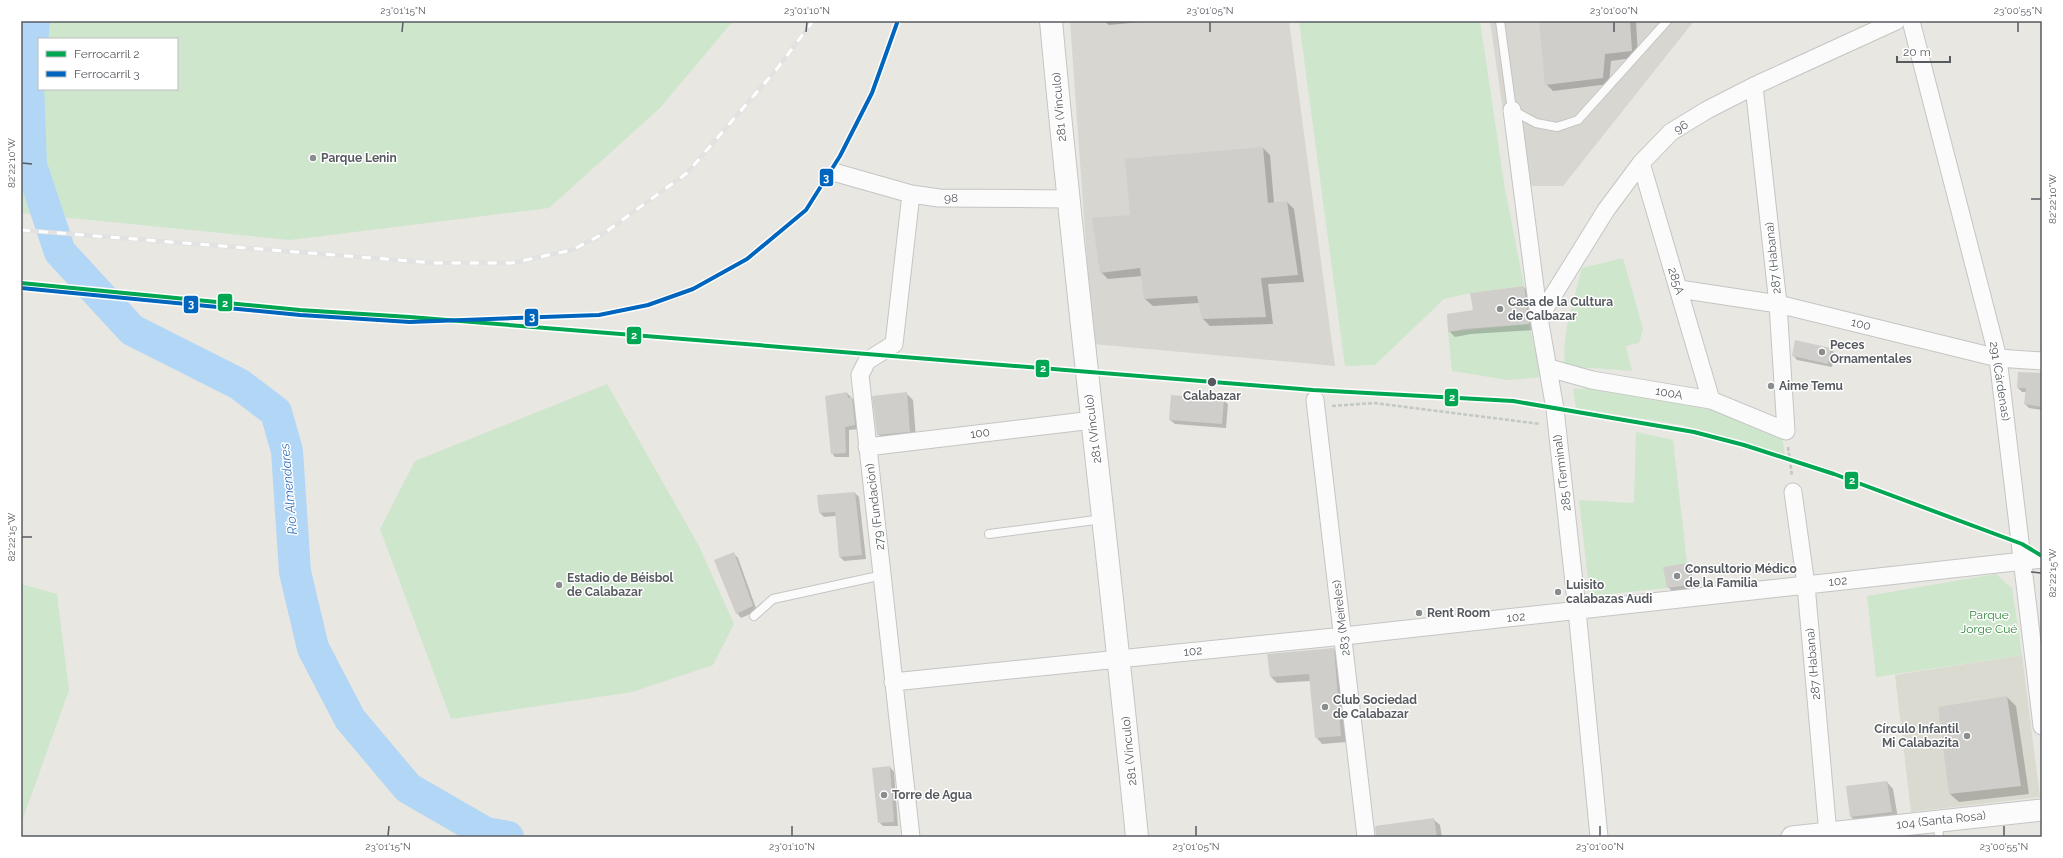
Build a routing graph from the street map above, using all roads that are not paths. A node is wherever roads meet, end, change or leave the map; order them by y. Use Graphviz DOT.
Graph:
graph roads {
  1 [pos="1051,21"];
  2 [pos="1500,21"];
  3 [pos="1667,21"];
  4 [pos="1896,21"];
  5 [pos="1911,21"];
  6 [pos="1754,86"];
  7 [pos="1512,110"];
  8 [pos="1641,162"];
  9 [pos="837,173"];
  10 [pos="911,194"];
  11 [pos="1068,199"];
  12 [pos="1679,289"];
  13 [pos="1778,304"];
  14 [pos="1539,318"];
  15 [pos="1998,358"];
  16 [pos="2042,361"];
  17 [pos="1549,368"];
  18 [pos="1711,400"];
  19 [pos="1315,404"];
  20 [pos="1093,420"];
  21 [pos="1786,431"];
  22 [pos="867,447"];
  23 [pos="1793,492"];
  24 [pos="1103,519"];
  25 [pos="989,534"];
  26 [pos="2042,559"];
  27 [pos="2024,560"];
  28 [pos="883,575"];
  29 [pos="1806,585"];
  30 [pos="1578,610"];
  31 [pos="754,616"];
  32 [pos="1344,636"];
  33 [pos="1120,659"];
  34 [pos="893,682"];
  35 [pos="2042,726"];
  36 [pos="2042,810"];
  37 [pos="1939,828"];
  38 [pos="1828,835"];
  39 [pos="911,837"];
  40 [pos="1137,837"];
  41 [pos="1366,837"];
  42 [pos="1599,837"];
  43 [pos="1792,837"];
  1 -- 11 [label="main road, 281 (Vínculo)"];
  2 -- 7 [label="lane"];
  3 -- 7 [label="lane"];
  4 -- 6 [label="street, 96"];
  5 -- 15 [label="street, 291 (Cárdenas)"];
  6 -- 8 [label="street, 96"];
  6 -- 13 [label="street, 287 (Habana)"];
  7 -- 14 [label="street, 285 (Terminal)"];
  8 -- 12 [label="street, 285A"];
  8 -- 14 [label="street, 96"];
  9 -- 10 [label="street, 98"];
  10 -- 11 [label="street, 98"];
  10 -- 22 [label="street, 279 (Fundación)"];
  11 -- 20 [label="main road, 281 (Vínculo)"];
  12 -- 13 [label="street, 100"];
  12 -- 18 [label="street, 285A"];
  13 -- 15 [label="street, 100"];
  13 -- 21 [label="street, 287 (Habana)"];
  14 -- 17 [label="street, 285 (Terminal)"];
  15 -- 16 [label="street, 100"];
  15 -- 27 [label="street, 291 (Cárdenas)"];
  17 -- 18 [label="street, 100A"];
  17 -- 30 [label="street, 285 (Terminal)"];
  18 -- 21 [label="street, 100A"];
  19 -- 32 [label="street, 283 (Meireles)"];
  20 -- 22 [label="street, 100"];
  20 -- 24 [label="main road, 281 (Vínculo)"];
  22 -- 28 [label="street, 279 (Fundación)"];
  23 -- 29 [label="street, 287 (Habana)"];
  24 -- 25 [label="lane"];
  24 -- 33 [label="main road, 281 (Vínculo)"];
  26 -- 27 [label="street, 102"];
  27 -- 29 [label="street, 102"];
  27 -- 35 [label="street, 291 (Cárdenas)"];
  28 -- 31 [label="lane"];
  28 -- 34 [label="street, 279 (Fundación)"];
  29 -- 30 [label="street, 102"];
  29 -- 38 [label="street, 287 (Habana)"];
  30 -- 32 [label="street, 102"];
  30 -- 42 [label="street, 285 (Terminal)"];
  32 -- 33 [label="street, 102"];
  32 -- 41 [label="street, 283 (Meireles)"];
  33 -- 34 [label="street, 102"];
  33 -- 40 [label="main road, 281 (Vínculo)"];
  34 -- 39 [label="street, 279 (Fundación)"];
  36 -- 37 [label="street, 104 (Santa Rosa)"];
  37 -- 38 [label="street, 104 (Santa Rosa)"];
  38 -- 43 [label="street, 104 (Santa Rosa)"];
}
